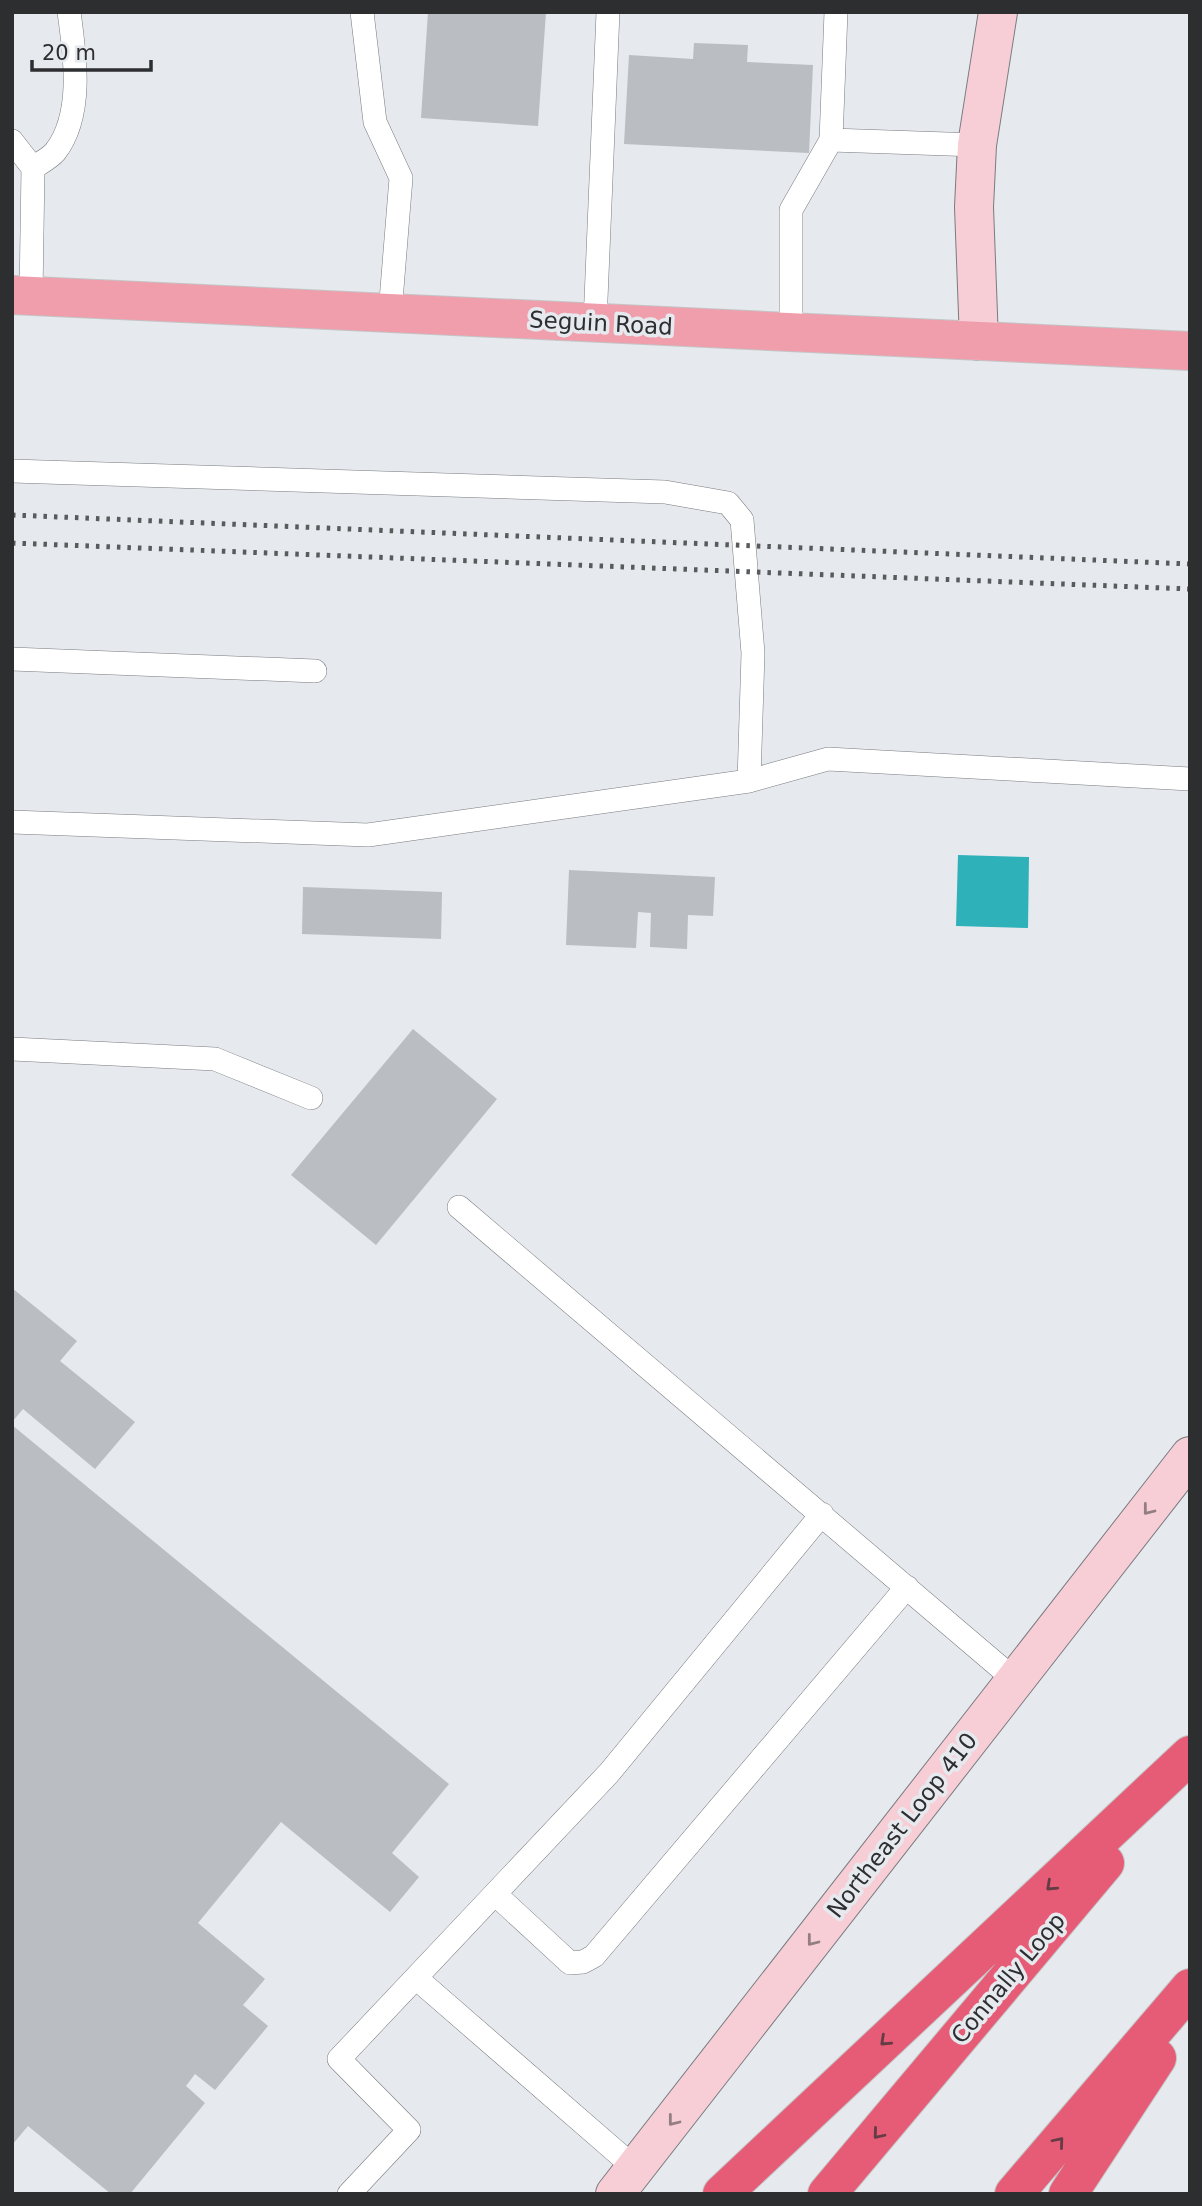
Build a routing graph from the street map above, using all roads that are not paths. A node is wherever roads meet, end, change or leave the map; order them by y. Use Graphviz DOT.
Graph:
graph roads {
  1 [pos="69,12"];
  2 [pos="362,12"];
  3 [pos="608,12"];
  4 [pos="836,12"];
  5 [pos="998,12"];
  6 [pos="831,140"];
  7 [pos="12,141"];
  8 [pos="977,145"];
  9 [pos="33,168"];
  10 [pos="22,296"];
  11 [pos="390,313"];
  12 [pos="595,323"];
  13 [pos="791,332"];
  14 [pos="979,341"];
  15 [pos="1190,351"];
  16 [pos="12,471"];
  17 [pos="12,659"];
  18 [pos="315,671"];
  19 [pos="1190,779"];
  20 [pos="749,781"];
  21 [pos="12,822"];
  22 [pos="12,1049"];
  23 [pos="311,1098"];
  24 [pos="459,1207"];
  25 [pos="1190,1456"];
  26 [pos="822,1514"];
  27 [pos="907,1587"];
  28 [pos="1015,1680"];
  29 [pos="1190,1755"];
  30 [pos="1190,1763"];
  31 [pos="495,1894"];
  32 [pos="415,1978"];
  33 [pos="1190,1987"];
  34 [pos="1190,2007"];
  35 [pos="625,2181"];
  36 [pos="349,2194"];
  37 [pos="722,2194"];
  38 [pos="827,2194"];
  39 [pos="1014,2194"];
  40 [pos="1068,2194"];
  1 -- 9 [label="lane"];
  2 -- 11 [label="lane"];
  3 -- 12 [label="lane"];
  4 -- 6 [label="lane"];
  5 -- 8 [label="street"];
  6 -- 8 [label="lane"];
  6 -- 13 [label="lane"];
  7 -- 9 [label="lane"];
  8 -- 14 [label="street"];
  9 -- 10 [label="lane"];
  10 -- 11 [label="main road, Seguin Road"];
  11 -- 12 [label="main road, Seguin Road"];
  12 -- 13 [label="main road, Seguin Road"];
  13 -- 14 [label="main road, Seguin Road"];
  14 -- 15 [label="main road, Seguin Road"];
  16 -- 20 [label="lane"];
  17 -- 18 [label="lane"];
  19 -- 20 [label="lane"];
  20 -- 21 [label="lane"];
  22 -- 23 [label="lane"];
  24 -- 26 [label="lane"];
  25 -- 28 [label="street, Northeast Loop 410, one-way"];
  26 -- 27 [label="lane"];
  26 -- 31 [label="lane"];
  27 -- 28 [label="lane"];
  27 -- 31 [label="lane"];
  28 -- 35 [label="street, Northeast Loop 410, one-way"];
  29 -- 37 [label="highway, one-way"];
  30 -- 38 [label="highway, Connally Loop, one-way"];
  31 -- 32 [label="lane"];
  32 -- 35 [label="lane"];
  32 -- 36 [label="lane"];
  39 -- 33 [label="highway, one-way"];
  34 -- 40 [label="highway"];
}
